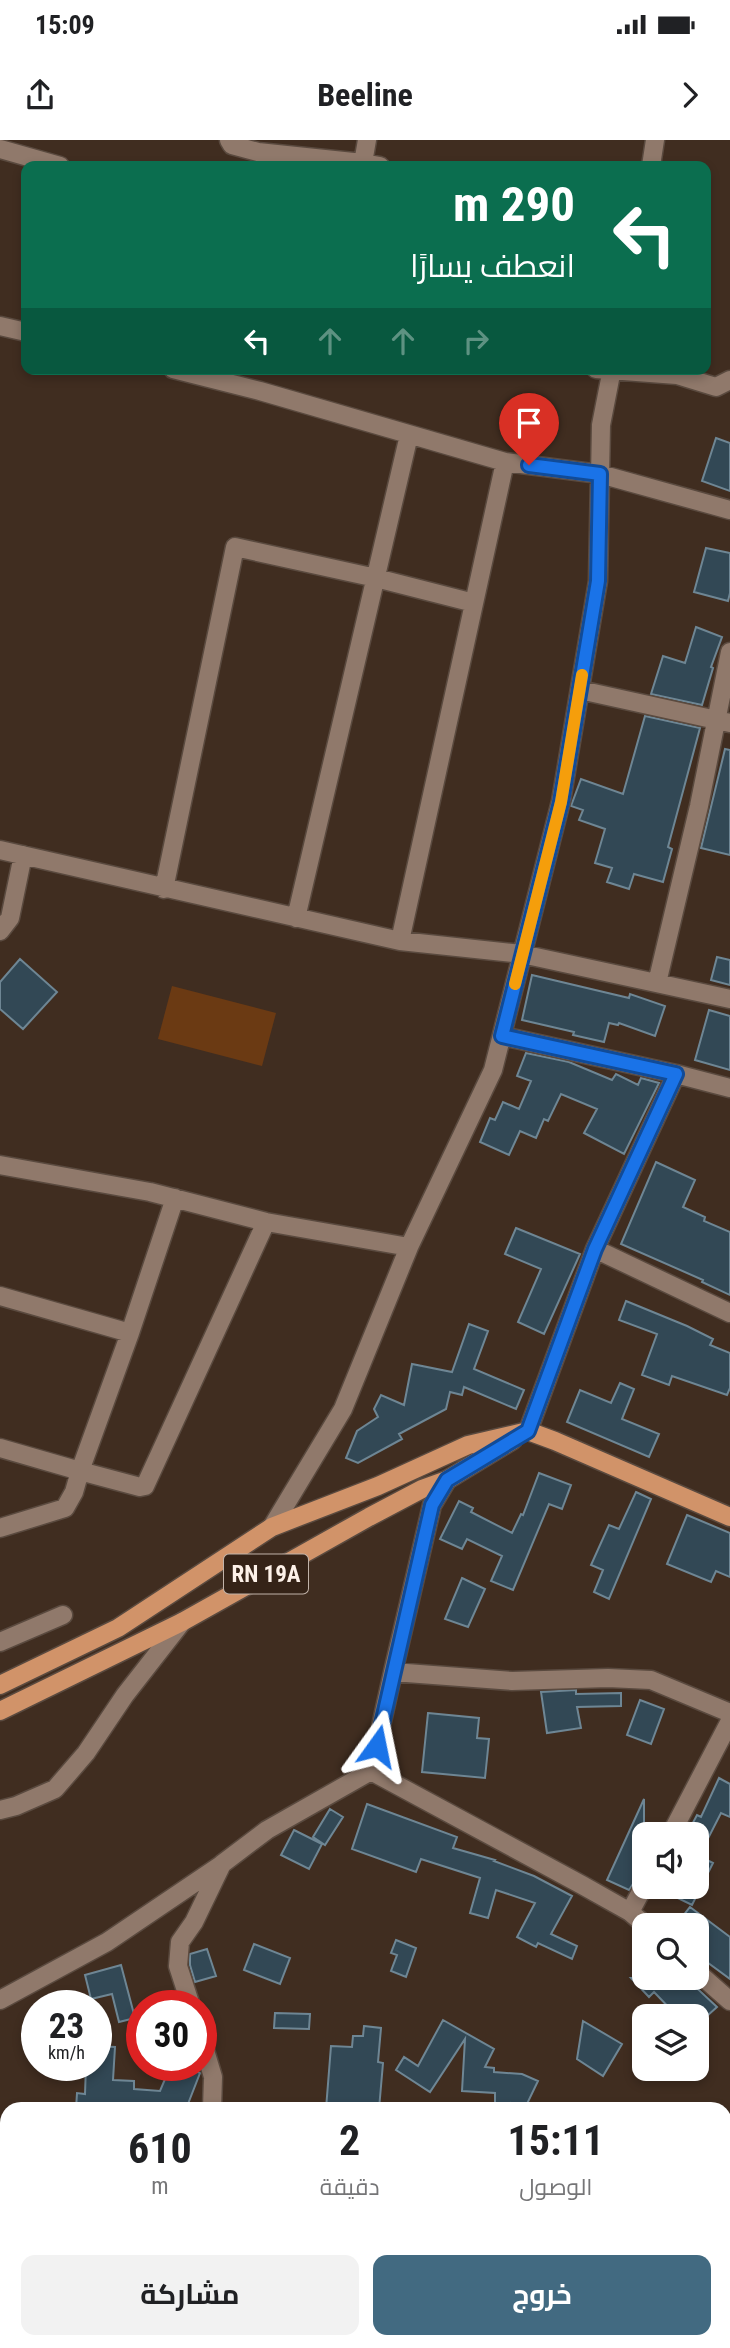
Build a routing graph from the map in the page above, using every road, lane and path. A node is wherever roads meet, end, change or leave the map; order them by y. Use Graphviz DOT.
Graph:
graph roads {
  1 [pos="229,140"];
  2 [pos="367,140"];
  3 [pos="654,140"];
  4 [pos="0,149"];
  5 [pos="42,161"];
  6 [pos="337,161"];
  7 [pos="371,161"];
  8 [pos="651,161"];
  9 [pos="0,326"];
  10 [pos="21,331"];
  11 [pos="197,375"];
  12 [pos="606,375"];
  13 [pos="677,375"];
  14 [pos="730,380"];
  15 [pos="409,435"];
  16 [pos="505,462"];
  17 [pos="600,474"];
  18 [pos="730,510"];
  19 [pos="376,578"];
  20 [pos="474,603"];
  21 [pos="730,652"];
  22 [pos="580,690"];
  23 [pos="723,721"];
  24 [pos="0,850"];
  25 [pos="23,855"];
  26 [pos="164,889"];
  27 [pos="296,918"];
  28 [pos="0,931"];
  29 [pos="400,941"];
  30 [pos="523,954"];
  31 [pos="657,982"];
  32 [pos="730,999"];
  33 [pos="502,1036"];
  34 [pos="676,1074"];
  35 [pos="730,1088"];
  36 [pos="0,1165"];
  37 [pos="175,1198"];
  38 [pos="266,1223"];
  39 [pos="409,1247"];
  40 [pos="595,1249"];
  41 [pos="0,1296"];
  42 [pos="730,1313"];
  43 [pos="130,1333"];
  44 [pos="528,1431"];
  45 [pos="0,1448"];
  46 [pos="80,1471"];
  47 [pos="447,1480"];
  48 [pos="730,1517"];
  49 [pos="272,1527"];
  50 [pos="0,1528"];
  51 [pos="63,1615"];
  52 [pos="182,1622"];
  53 [pos="0,1642"];
  54 [pos="393,1672"];
  55 [pos="0,1685"];
  56 [pos="0,1711"];
  57 [pos="730,1713"];
  58 [pos="730,1721"];
  59 [pos="371,1771"];
  60 [pos="0,1810"];
  61 [pos="677,1822"];
  62 [pos="222,1864"];
  63 [pos="637,1899"];
  64 [pos="630,1912"];
  65 [pos="709,1982"];
  66 [pos="186,1990"];
  67 [pos="0,2000"];
  68 [pos="730,2001"];
  69 [pos="213,2081"];
  70 [pos="212,2102"];
  1 -- 6 [label="street"];
  2 -- 7 [label="street"];
  3 -- 8 [label="street"];
  4 -- 5 [label="street"];
  9 -- 10 [label="street"];
  11 -- 15 [label="street"];
  12 -- 17 [label="street"];
  13 -- 14 [label="street"];
  15 -- 16 [label="street"];
  15 -- 19 [label="street"];
  16 -- 17 [label="street"];
  16 -- 20 [label="street"];
  17 -- 18 [label="street"];
  17 -- 22 [label="street"];
  19 -- 20 [label="street"];
  19 -- 26 [label="street"];
  19 -- 27 [label="street"];
  20 -- 29 [label="street"];
  21 -- 23 [label="street"];
  22 -- 23 [label="street"];
  22 -- 30 [label="street"];
  23 -- 31 [label="street"];
  24 -- 25 [label="street"];
  25 -- 26 [label="street"];
  25 -- 28 [label="street"];
  26 -- 27 [label="street"];
  27 -- 29 [label="street"];
  29 -- 30 [label="street"];
  30 -- 31 [label="street"];
  30 -- 33 [label="street"];
  31 -- 32 [label="street"];
  33 -- 34 [label="street"];
  33 -- 39 [label="street"];
  34 -- 35 [label="street"];
  34 -- 40 [label="street"];
  36 -- 37 [label="street"];
  37 -- 38 [label="street"];
  37 -- 43 [label="street"];
  38 -- 39 [label="street"];
  38 -- 46 [label="street"];
  39 -- 49 [label="street"];
  40 -- 42 [label="street"];
  40 -- 44 [label="street"];
  41 -- 43 [label="street"];
  43 -- 46 [label="street"];
  44 -- 47 [label="main road, RN 19A"];
  44 -- 48 [label="main road"];
  44 -- 49 [label="main road, RN 19A"];
  45 -- 46 [label="street"];
  46 -- 50 [label="street"];
  47 -- 52 [label="main road, RN 19A"];
  47 -- 54 [label="street"];
  49 -- 55 [label="main road, RN 19A"];
  51 -- 53 [label="street"];
  52 -- 56 [label="main road, RN 19A"];
  52 -- 60 [label="street"];
  54 -- 57 [label="street"];
  54 -- 59 [label="street"];
  58 -- 61 [label="street"];
  59 -- 62 [label="street"];
  59 -- 64 [label="street"];
  62 -- 66 [label="street"];
  62 -- 67 [label="street"];
  63 -- 64 [label="street"];
  65 -- 68 [label="street"];
  69 -- 70 [label="street"];
}
